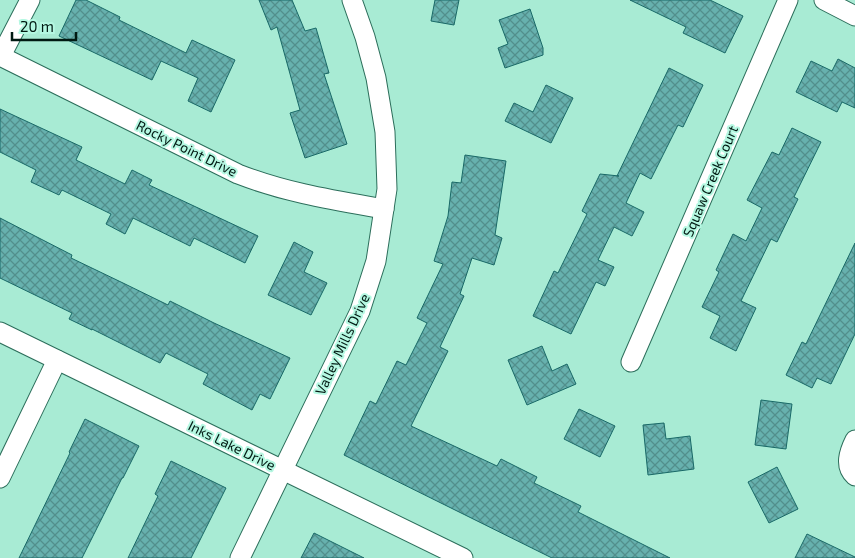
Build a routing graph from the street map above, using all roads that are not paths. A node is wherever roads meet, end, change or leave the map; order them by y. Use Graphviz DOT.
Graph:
graph roads {
  1 [pos="30,0"];
  2 [pos="352,0"];
  3 [pos="788,0"];
  4 [pos="824,0"];
  5 [pos="855,16"];
  6 [pos="1,56"];
  7 [pos="384,208"];
  8 [pos="0,332"];
  9 [pos="57,360"];
  10 [pos="631,362"];
  11 [pos="855,440"];
  12 [pos="282,470"];
  13 [pos="855,476"];
  14 [pos="0,478"];
  15 [pos="240,558"];
  16 [pos="463,558"];
  1 -- 6 [label="street"];
  2 -- 7 [label="street, Valley Mills Drive"];
  3 -- 10 [label="street, Squaw Creek Court"];
  4 -- 5 [label="street"];
  6 -- 7 [label="street, Rocky Point Drive"];
  7 -- 12 [label="street, Valley Mills Drive"];
  8 -- 9 [label="street, Inks Lake Drive"];
  9 -- 12 [label="street, Inks Lake Drive"];
  9 -- 14 [label="street"];
  11 -- 13 [label="street"];
  12 -- 15 [label="street, Valley Mills Drive"];
  12 -- 16 [label="street, Inks Lake Drive"];
}
